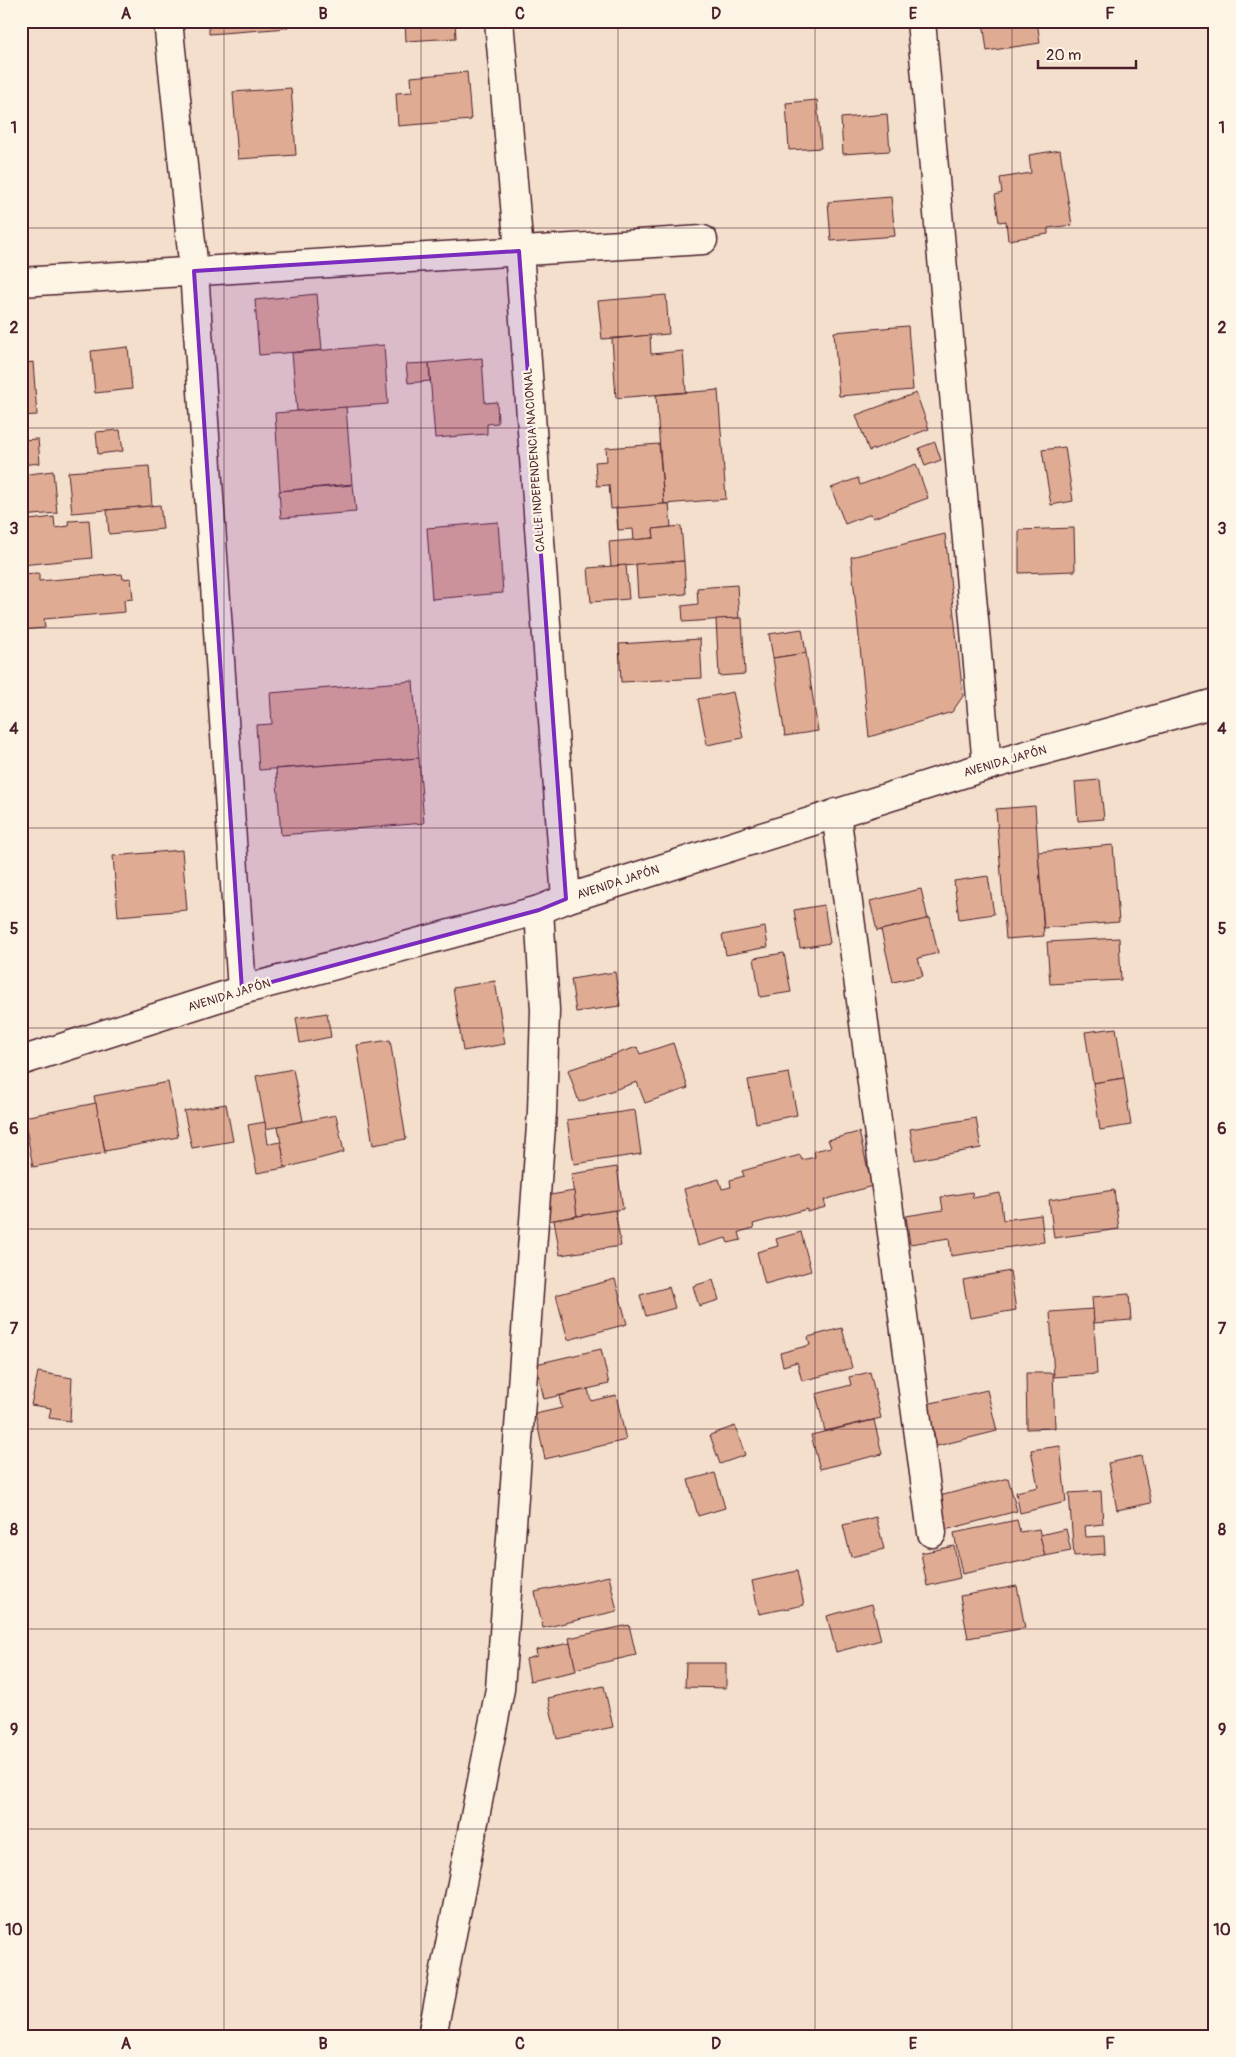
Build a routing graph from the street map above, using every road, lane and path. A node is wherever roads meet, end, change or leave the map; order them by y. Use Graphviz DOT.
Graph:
graph roads {
  1 [pos="168,21"];
  2 [pos="499,21"];
  3 [pos="920,21"];
  4 [pos="704,240"];
  5 [pos="519,251"];
  6 [pos="194,271"];
  7 [pos="21,282"];
  8 [pos="1215,703"];
  9 [pos="987,766"];
  10 [pos="836,813"];
  11 [pos="566,899"];
  12 [pos="539,910"];
  13 [pos="242,990"];
  14 [pos="21,1061"];
  15 [pos="932,1533"];
  16 [pos="432,2036"];
  1 -- 6 [label="street"];
  2 -- 5 [label="street, CALLE INDEPENDENCIA NACIONAL"];
  3 -- 9 [label="street"];
  4 -- 5 [label="street"];
  5 -- 6 [label="street"];
  5 -- 11 [label="street, CALLE INDEPENDENCIA NACIONAL"];
  6 -- 7 [label="street"];
  6 -- 13 [label="street"];
  8 -- 9 [label="street, AVENIDA JAPÓN"];
  9 -- 10 [label="street, AVENIDA JAPÓN"];
  10 -- 11 [label="street, AVENIDA JAPÓN"];
  10 -- 15 [label="street"];
  11 -- 12 [label="street, AVENIDA JAPÓN"];
  12 -- 13 [label="street, AVENIDA JAPÓN"];
  12 -- 16 [label="street"];
  13 -- 14 [label="street, AVENIDA JAPÓN"];
}
